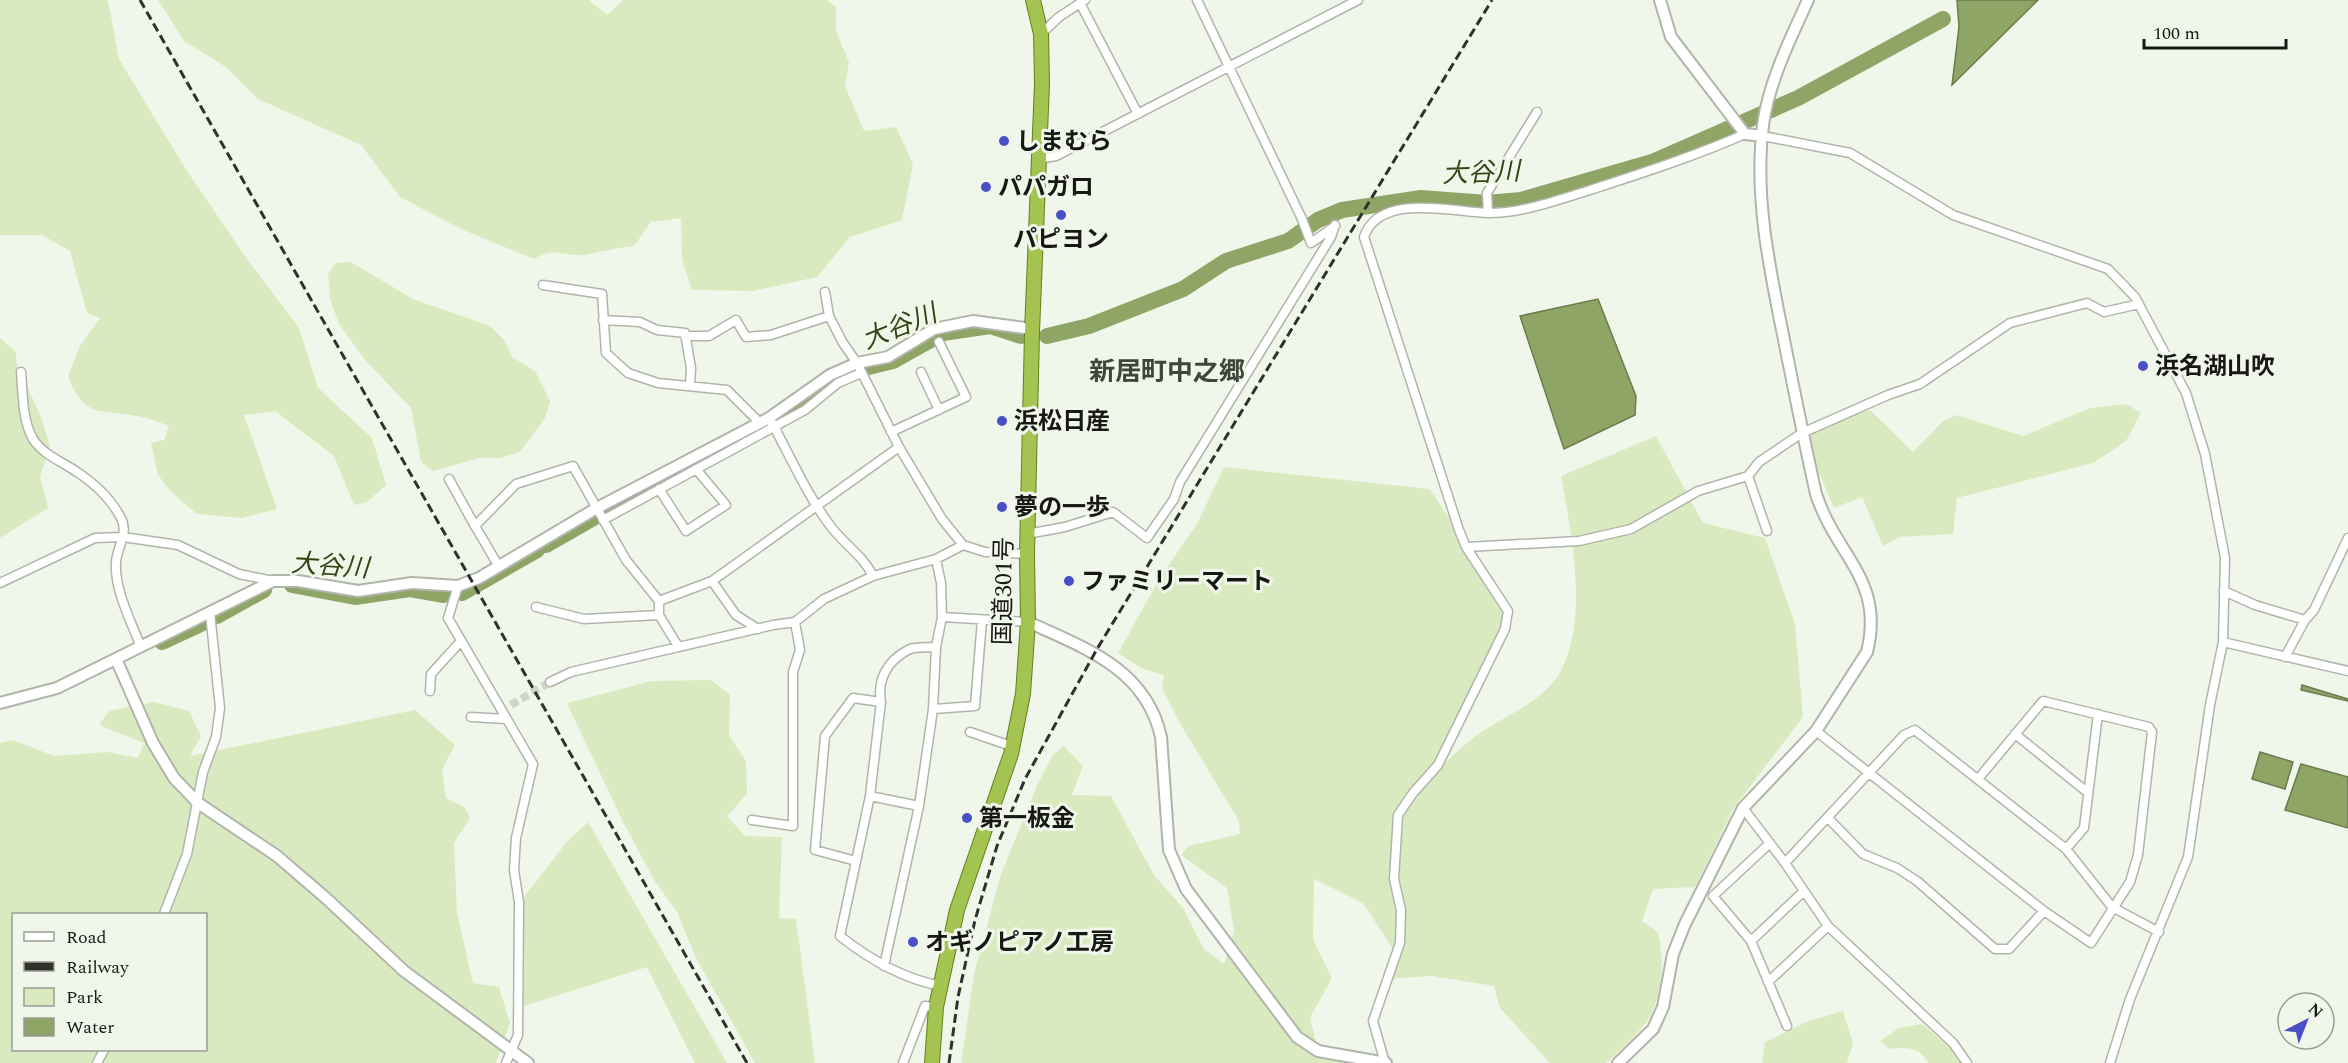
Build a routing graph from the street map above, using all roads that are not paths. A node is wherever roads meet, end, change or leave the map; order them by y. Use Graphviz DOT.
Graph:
graph roads {
  1 [pos="1033,0"];
  2 [pos="1197,0"];
  3 [pos="1358,0"];
  4 [pos="1660,0"];
  5 [pos="1808,0"];
  6 [pos="1083,1"];
  7 [pos="1041,34"];
  8 [pos="1230,67"];
  9 [pos="1537,112"];
  10 [pos="1137,114"];
  11 [pos="1745,134"];
  12 [pos="1763,136"];
  13 [pos="1039,159"];
  14 [pos="1488,213"];
  15 [pos="543,285"];
  16 [pos="825,292"];
  17 [pos="2139,304"];
  18 [pos="829,316"];
  19 [pos="603,320"];
  20 [pos="1032,335"];
  21 [pos="685,336"];
  22 [pos="939,342"];
  23 [pos="859,368"];
  24 [pos="21,372"];
  25 [pos="921,372"];
  26 [pos="690,385"];
  27 [pos="939,410"];
  28 [pos="768,423"];
  29 [pos="891,432"];
  30 [pos="1802,433"];
  31 [pos="899,447"];
  32 [pos="696,469"];
  33 [pos="1748,476"];
  34 [pos="449,479"];
  35 [pos="659,489"];
  36 [pos="816,505"];
  37 [pos="597,508"];
  38 [pos="603,520"];
  39 [pos="475,526"];
  40 [pos="1767,531"];
  41 [pos="1027,534"];
  42 [pos="123,537"];
  43 [pos="2348,538"];
  44 [pos="963,545"];
  45 [pos="1466,548"];
  46 [pos="1027,555"];
  47 [pos="936,559"];
  48 [pos="498,565"];
  49 [pos="873,576"];
  50 [pos="273,581"];
  51 [pos="712,581"];
  52 [pos="0,583"];
  53 [pos="458,586"];
  54 [pos="2224,591"];
  55 [pos="660,601"];
  56 [pos="536,607"];
  57 [pos="210,613"];
  58 [pos="659,615"];
  59 [pos="942,617"];
  60 [pos="982,620"];
  61 [pos="2305,620"];
  62 [pos="795,622"];
  63 [pos="1028,622"];
  64 [pos="758,629"];
  65 [pos="461,641"];
  66 [pos="2223,642"];
  67 [pos="140,645"];
  68 [pos="678,646"];
  69 [pos="936,647"];
  70 [pos="2285,657"];
  71 [pos="116,659"];
  72 [pos="2348,671"];
  73 [pos="550,682"];
  74 [pos="430,691"];
  75 [pos="881,702"];
  76 [pos="0,703"];
  77 [pos="511,705"];
  78 [pos="933,709"];
  79 [pos="2098,714"];
  80 [pos="504,715"];
  81 [pos="471,717"];
  82 [pos="1816,731"];
  83 [pos="970,732"];
  84 [pos="2014,734"];
  85 [pos="1014,747"];
  86 [pos="1869,772"];
  87 [pos="1978,779"];
  88 [pos="2087,792"];
  89 [pos="870,796"];
  90 [pos="198,803"];
  91 [pos="919,806"];
  92 [pos="1743,808"];
  93 [pos="1828,818"];
  94 [pos="752,820"];
  95 [pos="1770,843"];
  96 [pos="2066,849"];
  97 [pos="856,861"];
  98 [pos="1785,863"];
  99 [pos="1804,891"];
  100 [pos="2112,907"];
  101 [pos="2044,911"];
  102 [pos="165,913"];
  103 [pos="1828,926"];
  104 [pos="2159,932"];
  105 [pos="1751,941"];
  106 [pos="884,966"];
  107 [pos="1768,981"];
  108 [pos="941,986"];
  109 [pos="936,1007"];
  110 [pos="1787,1026"];
  111 [pos="512,1052"];
  112 [pos="506,1063"];
  113 [pos="528,1063"];
  114 [pos="903,1063"];
  115 [pos="932,1063"];
  116 [pos="1386,1063"];
  117 [pos="1618,1063"];
  118 [pos="1967,1063"];
  119 [pos="2110,1063"];
  1 -- 7 [label="highway, 国道301号"];
  2 -- 8 [label="street"];
  3 -- 8 [label="street"];
  4 -- 11 [label="street"];
  5 -- 12 [label="street"];
  6 -- 7 [label="street"];
  6 -- 10 [label="street"];
  7 -- 13 [label="highway, 国道301号"];
  8 -- 10 [label="street"];
  8 -- 41 [label="street"];
  9 -- 14 [label="street"];
  10 -- 13 [label="street"];
  11 -- 12 [label="street"];
  11 -- 14 [label="street"];
  12 -- 17 [label="street"];
  12 -- 30 [label="street"];
  13 -- 20 [label="highway, 国道301号"];
  14 -- 45 [label="street"];
  15 -- 19 [label="street"];
  16 -- 18 [label="street"];
  17 -- 30 [label="street"];
  17 -- 54 [label="street"];
  18 -- 21 [label="street"];
  18 -- 23 [label="street"];
  19 -- 21 [label="street"];
  19 -- 26 [label="street"];
  20 -- 23 [label="street"];
  20 -- 41 [label="highway, 国道301号"];
  21 -- 26 [label="street"];
  22 -- 27 [label="street"];
  23 -- 28 [label="street"];
  23 -- 29 [label="street"];
  24 -- 42 [label="street"];
  25 -- 27 [label="street"];
  26 -- 28 [label="street"];
  27 -- 29 [label="street"];
  28 -- 32 [label="street"];
  28 -- 36 [label="street"];
  28 -- 37 [label="street"];
  29 -- 31 [label="street"];
  30 -- 33 [label="street"];
  30 -- 82 [label="street"];
  31 -- 36 [label="street"];
  31 -- 44 [label="street"];
  32 -- 35 [label="street"];
  32 -- 35 [label="street"];
  33 -- 40 [label="street"];
  33 -- 45 [label="street"];
  34 -- 39 [label="street"];
  35 -- 38 [label="street"];
  36 -- 49 [label="street"];
  36 -- 51 [label="street"];
  37 -- 38 [label="street"];
  37 -- 39 [label="street"];
  37 -- 48 [label="street"];
  38 -- 55 [label="street"];
  39 -- 48 [label="street"];
  41 -- 46 [label="highway, 国道301号"];
  42 -- 50 [label="street"];
  42 -- 52 [label="street"];
  42 -- 67 [label="street"];
  43 -- 61 [label="street"];
  44 -- 46 [label="street"];
  44 -- 47 [label="street"];
  45 -- 116 [label="street"];
  46 -- 63 [label="highway, 国道301号"];
  47 -- 49 [label="street"];
  47 -- 59 [label="street"];
  48 -- 53 [label="street"];
  49 -- 62 [label="street"];
  50 -- 53 [label="street"];
  50 -- 57 [label="street"];
  51 -- 55 [label="street"];
  51 -- 64 [label="street"];
  53 -- 65 [label="street"];
  54 -- 61 [label="street"];
  54 -- 66 [label="street"];
  55 -- 58 [label="street"];
  56 -- 58 [label="street"];
  57 -- 67 [label="street"];
  57 -- 90 [label="street"];
  58 -- 68 [label="street"];
  59 -- 60 [label="street"];
  59 -- 69 [label="street"];
  60 -- 63 [label="street"];
  60 -- 78 [label="street"];
  61 -- 70 [label="street"];
  62 -- 64 [label="street"];
  62 -- 94 [label="street"];
  63 -- 85 [label="highway, 国道301号"];
  63 -- 116 [label="street"];
  64 -- 68 [label="street"];
  65 -- 74 [label="street"];
  65 -- 80 [label="street"];
  66 -- 70 [label="street"];
  66 -- 104 [label="street"];
  67 -- 71 [label="street"];
  68 -- 73 [label="street"];
  69 -- 75 [label="street"];
  69 -- 78 [label="street"];
  70 -- 72 [label="street"];
  71 -- 76 [label="street"];
  71 -- 90 [label="street"];
  75 -- 89 [label="street"];
  75 -- 97 [label="street"];
  77 -- 80 [label="street"];
  78 -- 91 [label="street"];
  79 -- 84 [label="street"];
  79 -- 88 [label="street"];
  79 -- 100 [label="street"];
  80 -- 81 [label="street"];
  80 -- 111 [label="street"];
  82 -- 86 [label="street"];
  82 -- 92 [label="street"];
  83 -- 85 [label="street"];
  84 -- 87 [label="street"];
  84 -- 88 [label="street"];
  85 -- 108 [label="highway, 国道301号"];
  86 -- 87 [label="street"];
  86 -- 93 [label="street"];
  86 -- 101 [label="street"];
  87 -- 96 [label="street"];
  88 -- 96 [label="street"];
  89 -- 91 [label="street"];
  89 -- 97 [label="street"];
  90 -- 102 [label="street"];
  90 -- 111 [label="street"];
  91 -- 106 [label="street"];
  92 -- 95 [label="street"];
  92 -- 117 [label="street"];
  93 -- 98 [label="street"];
  93 -- 101 [label="street"];
  95 -- 98 [label="street"];
  95 -- 105 [label="street"];
  96 -- 100 [label="street"];
  97 -- 106 [label="street"];
  98 -- 99 [label="street"];
  99 -- 103 [label="street"];
  99 -- 105 [label="street"];
  100 -- 101 [label="street"];
  100 -- 104 [label="street"];
  103 -- 107 [label="street"];
  103 -- 118 [label="street"];
  104 -- 119 [label="street"];
  105 -- 107 [label="street"];
  106 -- 108 [label="street"];
  107 -- 110 [label="street"];
  108 -- 109 [label="highway, 国道301号"];
  109 -- 114 [label="street"];
  109 -- 115 [label="highway, 国道301号"];
  111 -- 112 [label="street"];
  111 -- 113 [label="street"];
}
